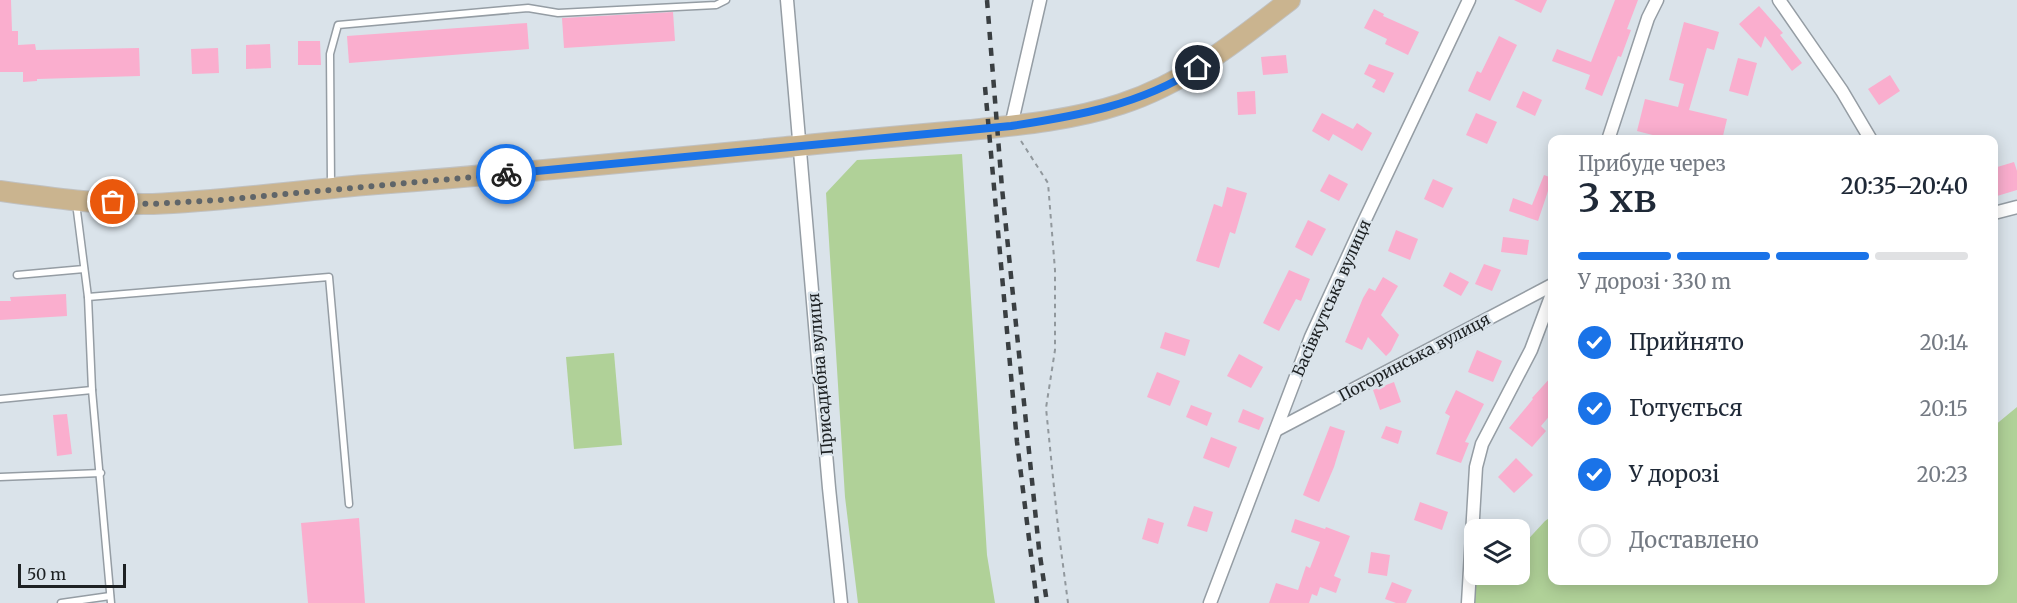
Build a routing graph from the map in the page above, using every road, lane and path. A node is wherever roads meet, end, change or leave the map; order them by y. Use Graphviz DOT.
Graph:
graph roads {
  1 [pos="726,0"];
  2 [pos="787,0"];
  3 [pos="1040,0"];
  4 [pos="1290,0"];
  5 [pos="1469,0"];
  6 [pos="1657,0"];
  7 [pos="1779,0"];
  8 [pos="1011,126"];
  9 [pos="1610,135"];
  10 [pos="1869,135"];
  11 [pos="799,146"];
  12 [pos="332,188"];
  13 [pos="0,191"];
  14 [pos="76,201"];
  15 [pos="2017,207"];
  16 [pos="1998,212"];
  17 [pos="84,269"];
  18 [pos="17,275"];
  19 [pos="1548,287"];
  20 [pos="88,297"];
  21 [pos="1548,305"];
  22 [pos="92,390"];
  23 [pos="0,399"];
  24 [pos="1276,430"];
  25 [pos="101,473"];
  26 [pos="0,477"];
  27 [pos="349,504"];
  28 [pos="111,599"];
  29 [pos="61,603"];
  30 [pos="842,603"];
  31 [pos="1068,603"];
  32 [pos="1210,603"];
  33 [pos="1468,603"];
  1 -- 12 [label="lane"];
  2 -- 11 [label="street, Присадибна вулиця"];
  3 -- 8 [label="street"];
  4 -- 8 [label="main road"];
  5 -- 24 [label="street, Басівкутська вулиця"];
  6 -- 9 [label="street"];
  7 -- 10 [label="street"];
  8 -- 11 [label="main road"];
  8 -- 31 [label="path"];
  11 -- 12 [label="main road"];
  11 -- 30 [label="street, Присадибна вулиця"];
  12 -- 14 [label="main road"];
  13 -- 14 [label="main road"];
  14 -- 17 [label="lane"];
  15 -- 16 [label="street"];
  17 -- 18 [label="lane"];
  17 -- 20 [label="lane"];
  19 -- 24 [label="street, Погоринська вулиця"];
  20 -- 22 [label="lane"];
  20 -- 27 [label="lane"];
  21 -- 33 [label="street"];
  22 -- 23 [label="lane"];
  22 -- 25 [label="lane"];
  24 -- 32 [label="street, Басівкутська вулиця"];
  25 -- 26 [label="lane"];
  25 -- 28 [label="lane"];
  28 -- 29 [label="lane"];
}
